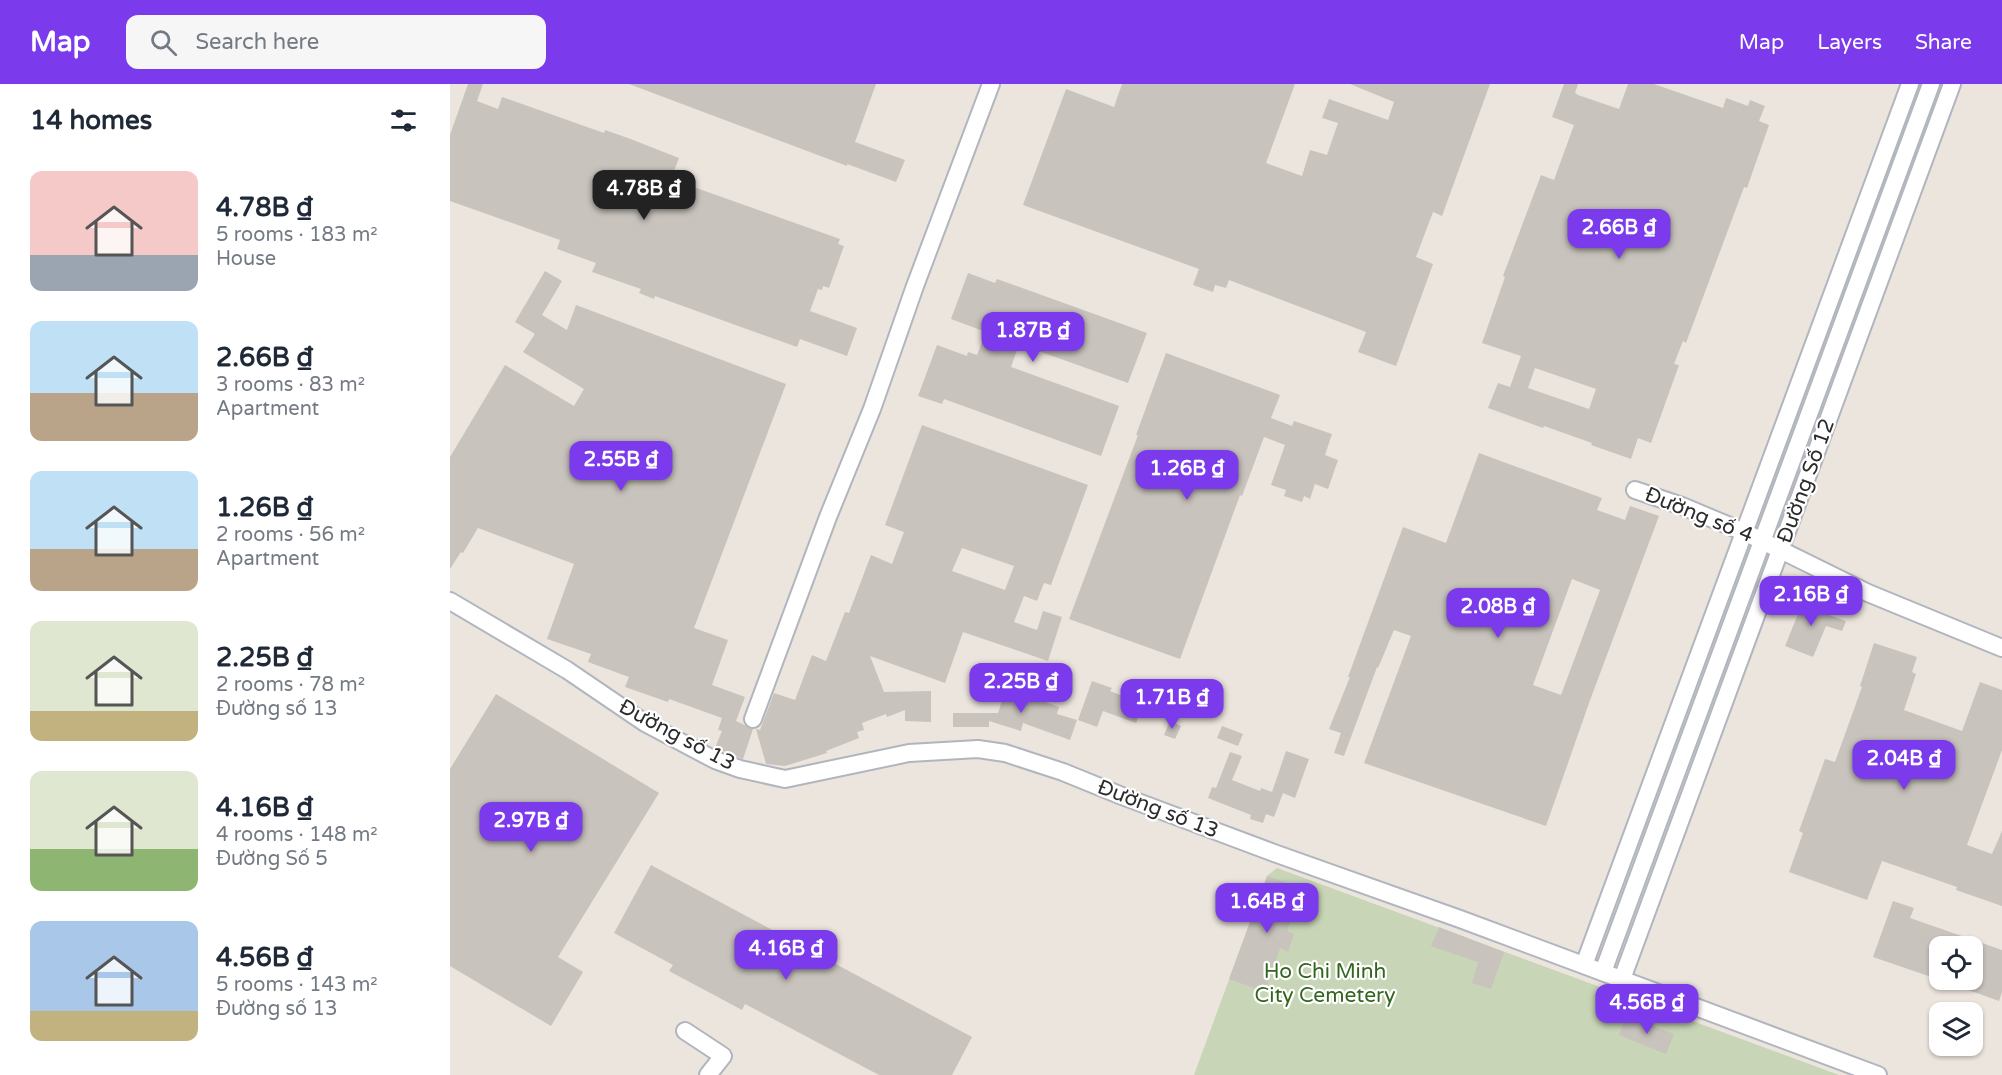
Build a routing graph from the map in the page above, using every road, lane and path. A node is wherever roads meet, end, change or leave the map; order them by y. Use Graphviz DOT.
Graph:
graph roads {
  1 [pos="991,84"];
  2 [pos="1910,84"];
  3 [pos="1931,84"];
  4 [pos="1952,84"];
  5 [pos="1635,490"];
  6 [pos="1744,532"];
  7 [pos="1763,540"];
  8 [pos="1781,551"];
  9 [pos="450,601"];
  10 [pos="2002,648"];
  11 [pos="753,719"];
  12 [pos="1584,965"];
  13 [pos="1603,972"];
  14 [pos="1622,979"];
  15 [pos="685,1031"];
  16 [pos="708,1075"];
  17 [pos="1878,1075"];
  1 -- 11 [label="street"];
  2 -- 6 [label="street, Đường Số 12"];
  3 -- 7 [label="street, Đường Số 12"];
  4 -- 8 [label="street, Đường Số 12"];
  5 -- 6 [label="street, Đường số 4"];
  6 -- 7 [label="street, Đường số 4"];
  6 -- 12 [label="street, Đường Số 12"];
  7 -- 8 [label="street, Đường số 4"];
  7 -- 13 [label="street, Đường Số 12"];
  8 -- 10 [label="street, Đường số 4"];
  8 -- 14 [label="street, Đường Số 12"];
  9 -- 12 [label="street, Đường số 13"];
  12 -- 13 [label="street, Đường số 13"];
  13 -- 14 [label="street, Đường số 13"];
  14 -- 17 [label="street, Đường số 13"];
  15 -- 16 [label="street"];
}
